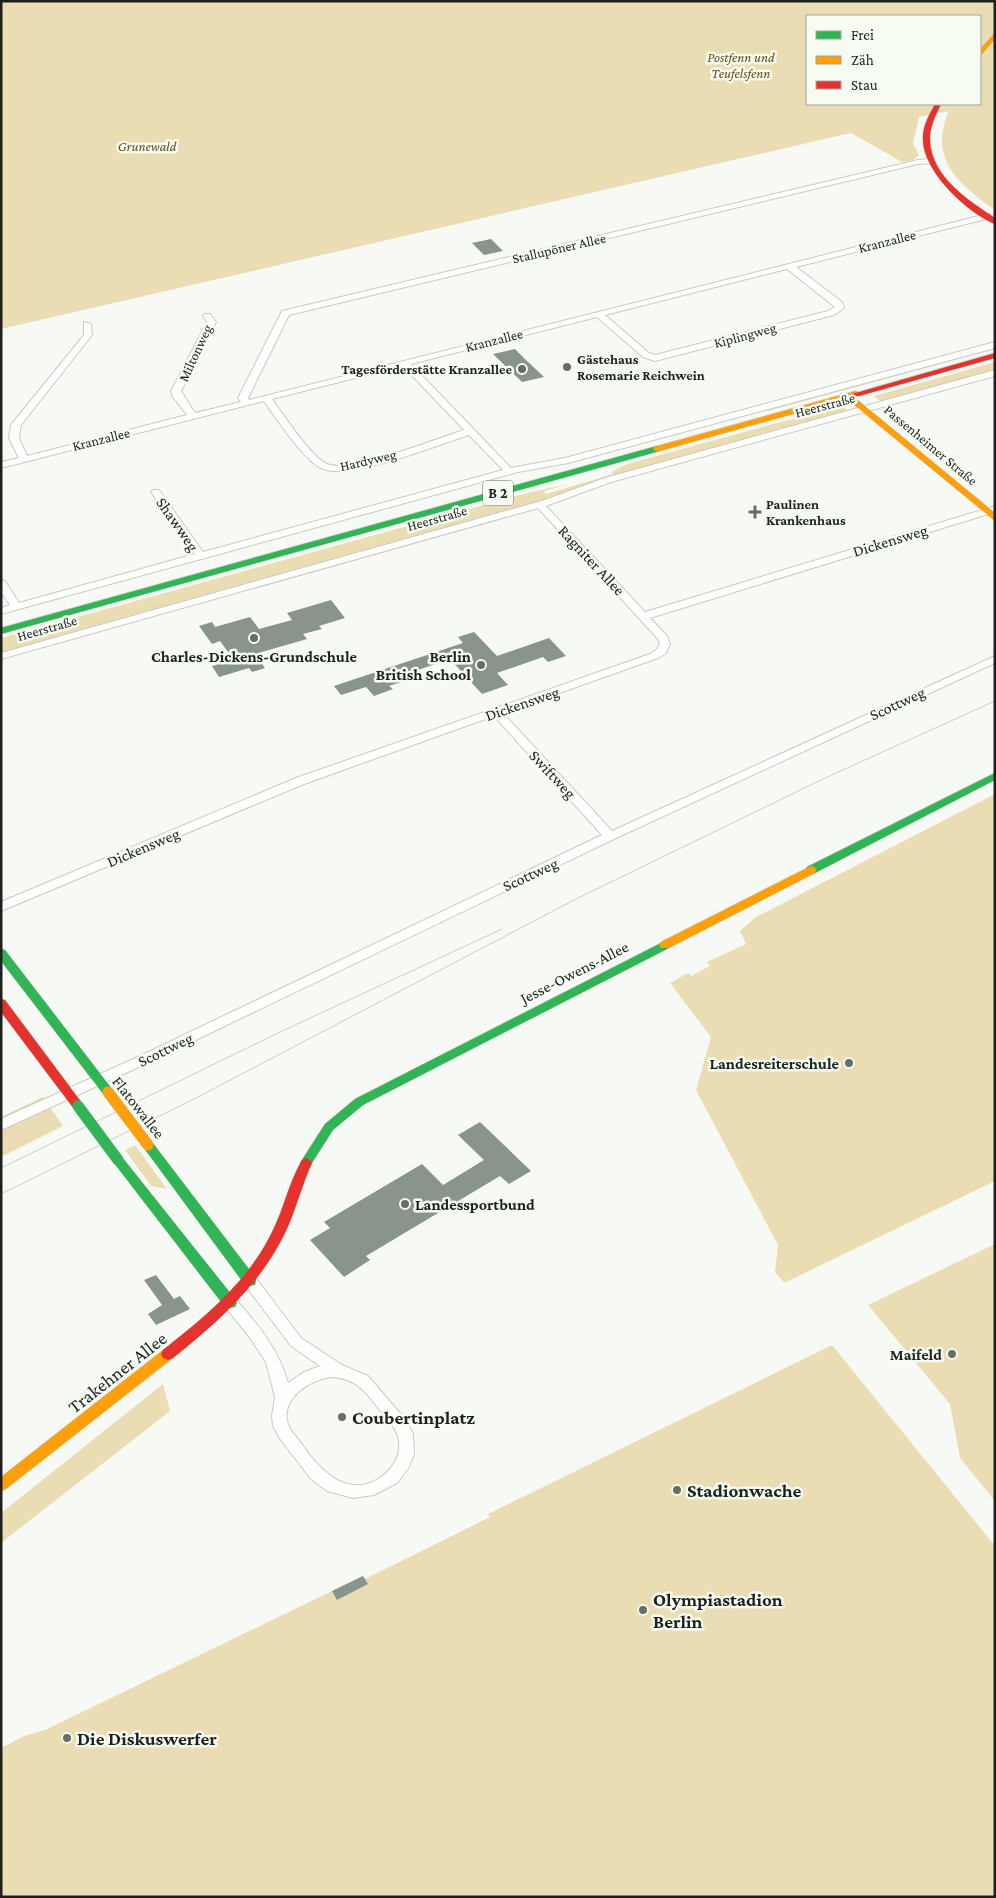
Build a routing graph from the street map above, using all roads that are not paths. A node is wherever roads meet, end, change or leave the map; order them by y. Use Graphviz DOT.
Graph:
graph roads {
  1 [pos="995,35"];
  2 [pos="981,52"];
  3 [pos="937,105"];
  4 [pos="931,161"];
  5 [pos="991,219"];
  6 [pos="789,266"];
  7 [pos="598,314"];
  8 [pos="208,316"];
  9 [pos="87,324"];
  10 [pos="995,345"];
  11 [pos="995,355"];
  12 [pos="405,363"];
  13 [pos="995,373"];
  14 [pos="848,396"];
  15 [pos="264,397"];
  16 [pos="246,402"];
  17 [pos="864,410"];
  18 [pos="192,415"];
  19 [pos="470,431"];
  20 [pos="24,458"];
  21 [pos="1,465"];
  22 [pos="509,471"];
  23 [pos="156,492"];
  24 [pos="540,504"];
  25 [pos="992,512"];
  26 [pos="201,556"];
  27 [pos="1,583"];
  28 [pos="16,607"];
  29 [pos="1,611"];
  30 [pos="644,616"];
  31 [pos="1,631"];
  32 [pos="1,656"];
  33 [pos="995,659"];
  34 [pos="496,712"];
  35 [pos="995,776"];
  36 [pos="610,836"];
  37 [pos="1,907"];
  38 [pos="1,953"];
  39 [pos="1,1003"];
  40 [pos="98,1081"];
  41 [pos="68,1095"];
  42 [pos="1,1125"];
  43 [pos="250,1281"];
  44 [pos="230,1303"];
  45 [pos="339,1371"];
  46 [pos="284,1398"];
  47 [pos="1,1485"];
  1 -- 2 [label="main road"];
  3 -- 4 [label="main road"];
  4 -- 5 [label="main road"];
  4 -- 16 [label="street, Stallupöner Allee"];
  5 -- 6 [label="street, Kranzallee"];
  6 -- 7 [label="street, Kranzallee"];
  6 -- 7 [label="street, Kiplingweg"];
  7 -- 12 [label="street, Kranzallee"];
  8 -- 18 [label="street, Miltonweg"];
  9 -- 20 [label="street"];
  10 -- 22 [label="street, Heerstraße"];
  11 -- 14 [label="main road, Heerstraße / B 2"];
  12 -- 15 [label="street, Kranzallee"];
  12 -- 19 [label="street"];
  13 -- 17 [label="street, Heerstraße"];
  14 -- 17 [label="main road, Passenheimer Straße"];
  14 -- 31 [label="main road, Heerstraße / B 2"];
  15 -- 16 [label="street, Kranzallee"];
  15 -- 19 [label="street, Hardyweg"];
  16 -- 18 [label="street, Kranzallee"];
  17 -- 24 [label="street, Heerstraße"];
  17 -- 25 [label="main road, Passenheimer Straße"];
  18 -- 20 [label="street, Kranzallee"];
  19 -- 22 [label="street"];
  20 -- 21 [label="street, Kranzallee"];
  22 -- 26 [label="street, Heerstraße"];
  23 -- 26 [label="street, Shawweg"];
  24 -- 30 [label="street, Ragniter Allee"];
  24 -- 32 [label="street, Heerstraße"];
  25 -- 30 [label="street, Dickensweg"];
  26 -- 28 [label="street, Heerstraße"];
  27 -- 28 [label="street"];
  28 -- 29 [label="street, Heerstraße"];
  30 -- 34 [label="street, Dickensweg"];
  33 -- 36 [label="street, Scottweg"];
  34 -- 36 [label="street, Swiftweg"];
  34 -- 37 [label="street, Dickensweg"];
  35 -- 43 [label="main road, Jesse-Owens-Allee"];
  36 -- 40 [label="street, Scottweg"];
  38 -- 40 [label="main road, Flatowallee"];
  39 -- 41 [label="main road"];
  40 -- 41 [label="street, Scottweg"];
  40 -- 43 [label="main road, Flatowallee, bridge"];
  41 -- 42 [label="street, Scottweg"];
  41 -- 44 [label="main road, bridge"];
  43 -- 44 [label="main road, Trakehner Allee"];
  43 -- 45 [label="street"];
  44 -- 46 [label="street"];
  44 -- 47 [label="main road, Trakehner Allee"];
  45 -- 46 [label="street"];
  45 -- 46 [label="street"];
}
